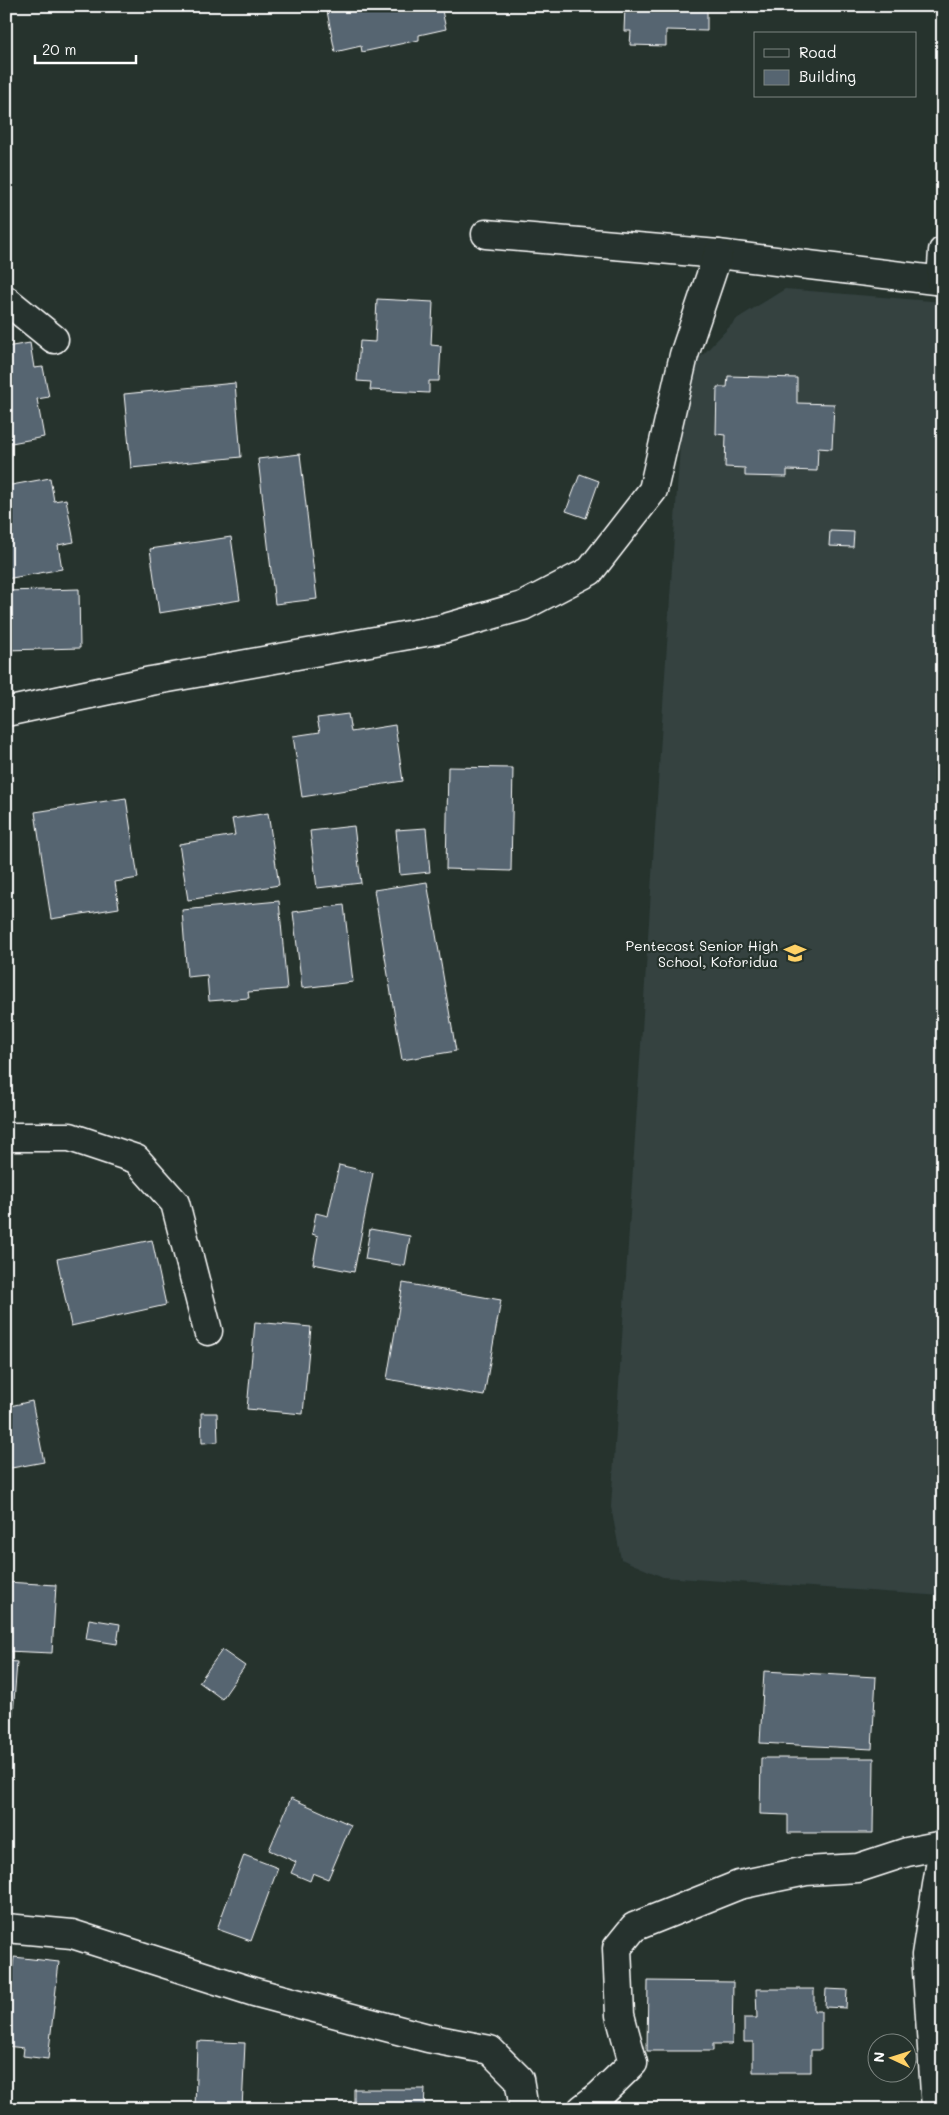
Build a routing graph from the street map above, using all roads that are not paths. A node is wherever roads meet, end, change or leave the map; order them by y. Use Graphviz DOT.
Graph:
graph roads {
  1 [pos="486,234"];
  2 [pos="943,251"];
  3 [pos="718,254"];
  4 [pos="942,281"];
  5 [pos="6,300"];
  6 [pos="54,339"];
  7 [pos="6,712"];
  8 [pos="6,1137"];
  9 [pos="208,1331"];
  10 [pos="943,1846"];
  11 [pos="6,1928"];
  12 [pos="524,2109"];
  13 [pos="582,2109"];
  14 [pos="936,2109"];
  1 -- 3 [label="street"];
  2 -- 4 [label="street"];
  3 -- 4 [label="street"];
  3 -- 7 [label="street"];
  5 -- 6 [label="street"];
  8 -- 9 [label="street"];
  10 -- 13 [label="street"];
  10 -- 14 [label="street"];
  11 -- 12 [label="street"];
}
